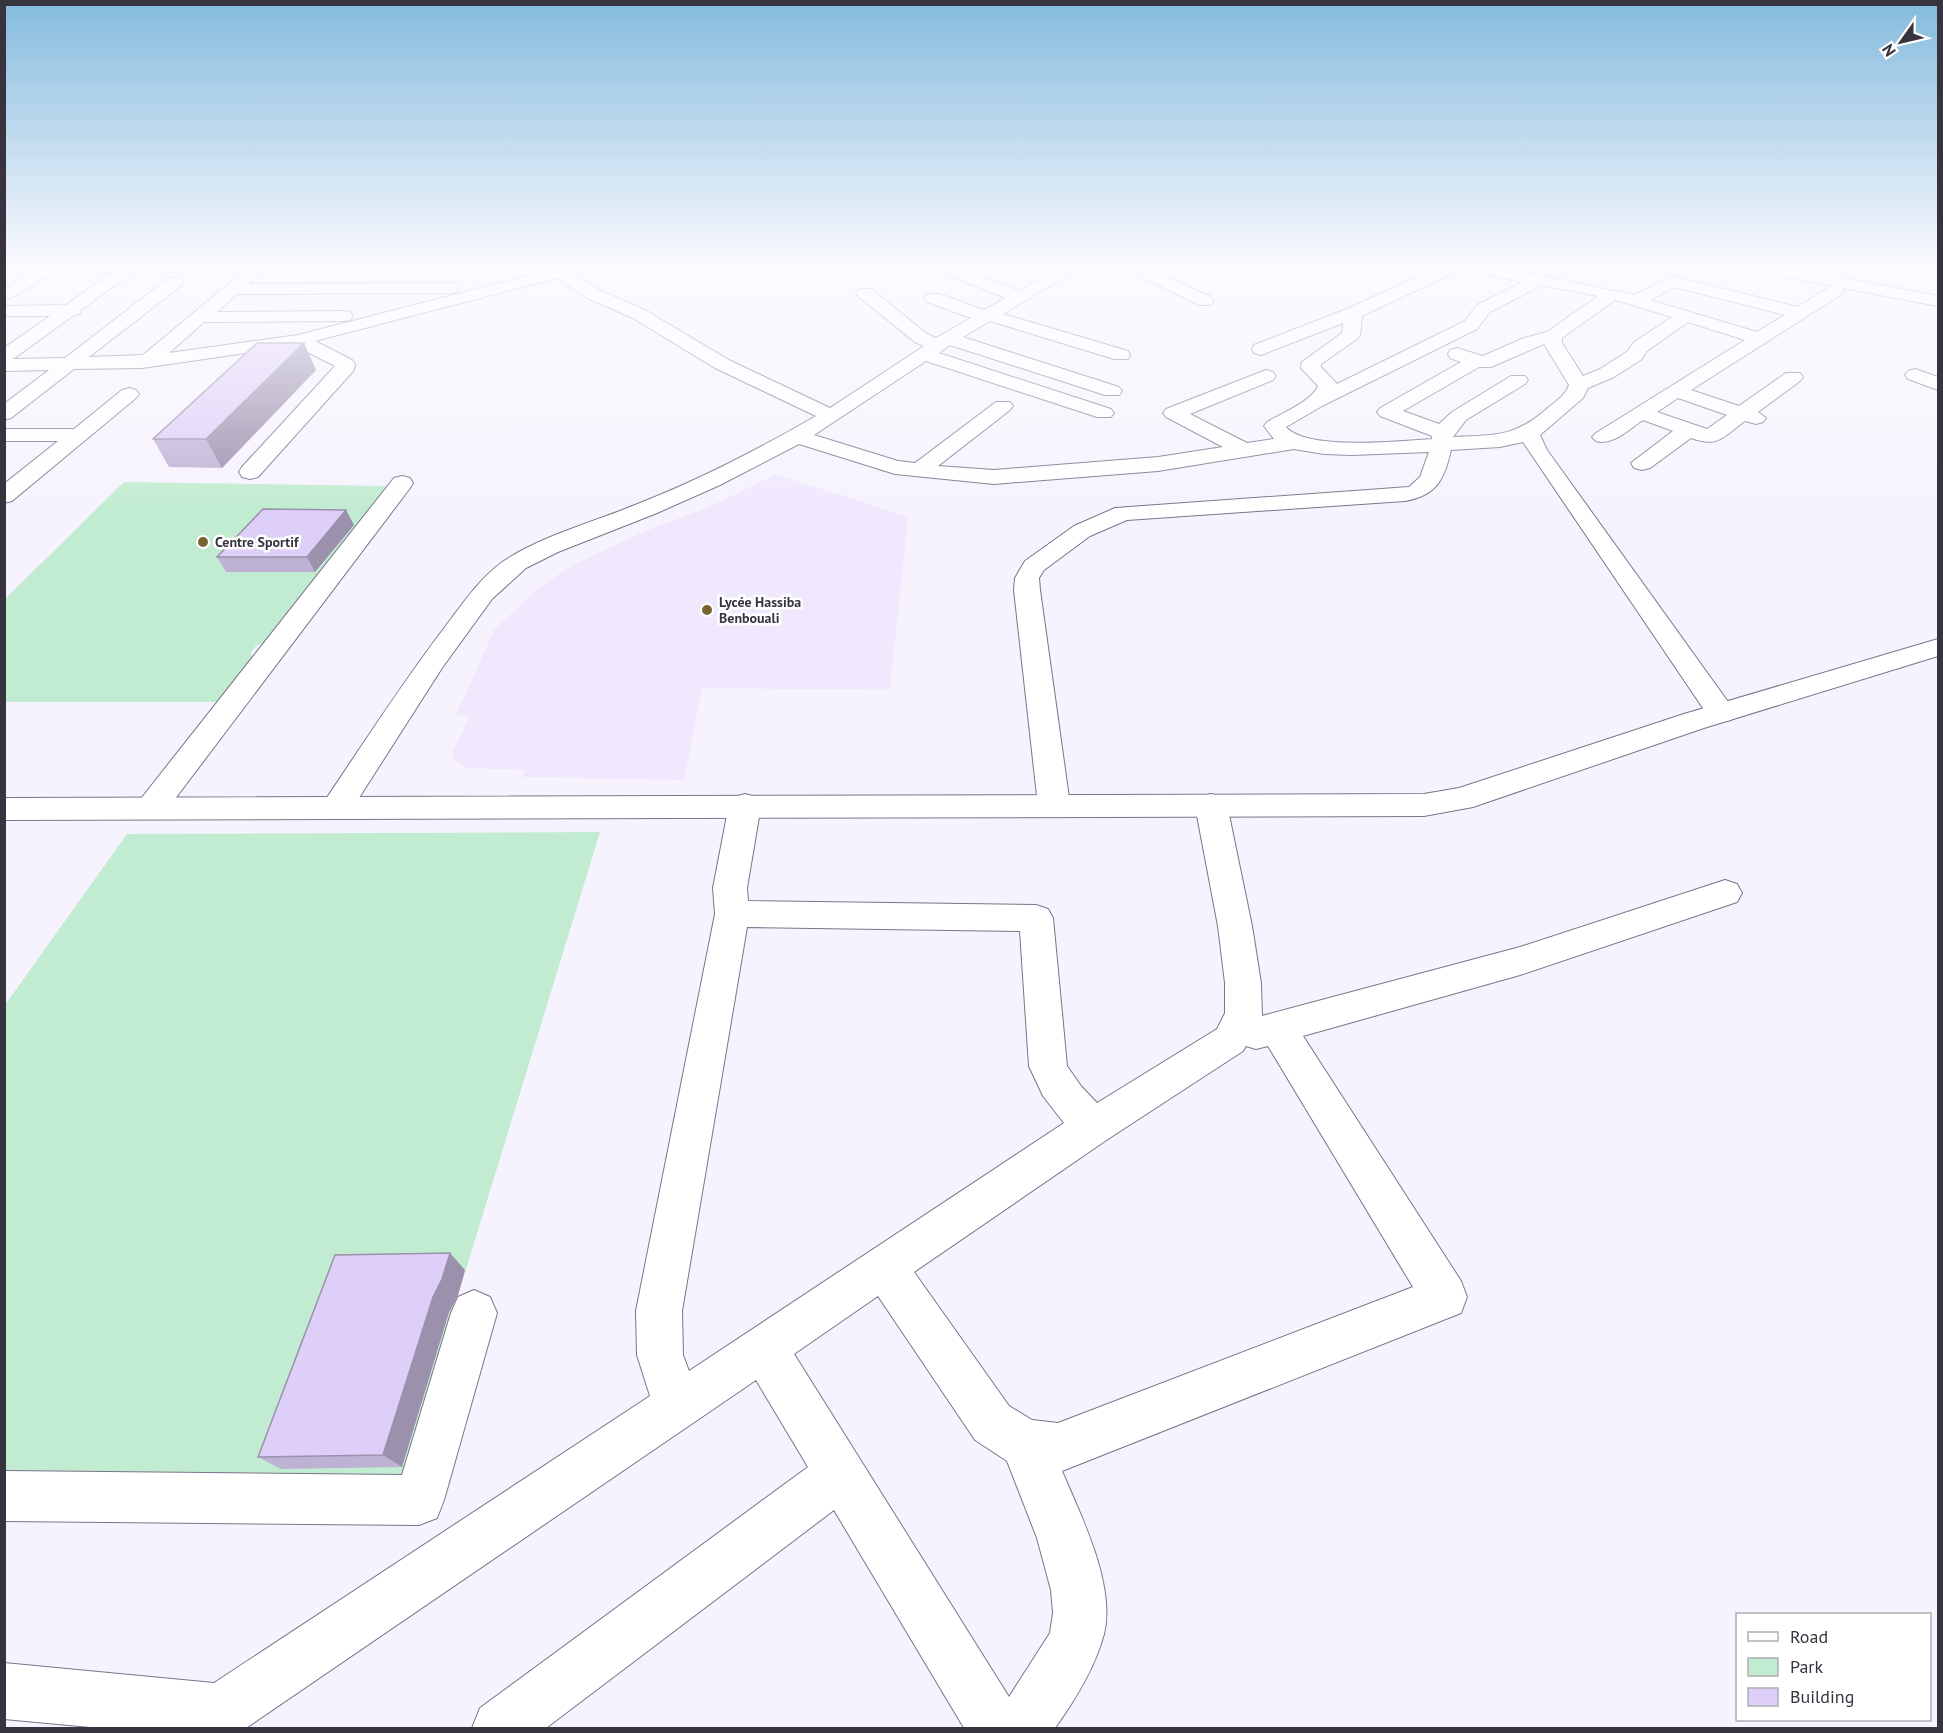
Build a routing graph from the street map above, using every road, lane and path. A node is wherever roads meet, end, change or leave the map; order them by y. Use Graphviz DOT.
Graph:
graph roads {
  1 [pos="19,346"];
  2 [pos="92,346"];
  3 [pos="166,346"];
  4 [pos="256,346"];
  5 [pos="310,346"];
  6 [pos="692,346"];
  7 [pos="936,346"];
  8 [pos="939,346"];
  9 [pos="940,346"];
  10 [pos="1090,346"];
  11 [pos="1269,346"];
  12 [pos="1335,346"];
  13 [pos="1429,346"];
  14 [pos="1433,346"];
  15 [pos="1522,346"];
  16 [pos="1554,346"];
  17 [pos="1644,346"];
  18 [pos="1747,346"];
  19 [pos="1713,348"];
  20 [pos="1261,349"];
  21 [pos="1121,355"];
  22 [pos="1733,355"];
  23 [pos="4,357"];
  24 [pos="1476,361"];
  25 [pos="142,362"];
  26 [pos="69,364"];
  27 [pos="4,365"];
  28 [pos="1915,375"];
  29 [pos="1266,376"];
  30 [pos="1793,377"];
  31 [pos="1518,380"];
  32 [pos="1938,384"];
  33 [pos="1579,385"];
  34 [pos="1112,390"];
  35 [pos="1675,392"];
  36 [pos="129,394"];
  37 [pos="1315,402"];
  38 [pos="1003,406"];
  39 [pos="1642,412"];
  40 [pos="1104,413"];
  41 [pos="1742,413"];
  42 [pos="4,414"];
  43 [pos="831,416"];
  44 [pos="1763,420"];
  45 [pos="1689,429"];
  46 [pos="1529,433"];
  47 [pos="4,435"];
  48 [pos="80,435"];
  49 [pos="796,436"];
  50 [pos="1603,437"];
  51 [pos="1443,438"];
  52 [pos="1295,442"];
  53 [pos="1246,451"];
  54 [pos="1642,463"];
  55 [pos="919,470"];
  56 [pos="250,472"];
  57 [pos="402,483"];
  58 [pos="4,496"];
  59 [pos="1938,647"];
  60 [pos="1721,713"];
  61 [pos="745,805"];
  62 [pos="1054,805"];
  63 [pos="1211,805"];
  64 [pos="337,807"];
  65 [pos="151,808"];
  66 [pos="4,809"];
  67 [pos="1725,893"];
  68 [pos="732,914"];
  69 [pos="1276,1028"];
  70 [pos="1230,1040"];
  71 [pos="1094,1126"];
  72 [pos="884,1267"];
  73 [pos="474,1313"];
  74 [pos="763,1347"];
  75 [pos="677,1404"];
  76 [pos="1025,1444"];
  77 [pos="841,1473"];
  78 [pos="4,1496"];
  79 [pos="4,1691"];
  80 [pos="209,1720"];
  81 [pos="500,1728"];
  82 [pos="996,1728"];
  83 [pos="1022,1728"];
  1 -- 23 [label="street"];
  2 -- 26 [label="street"];
  3 -- 25 [label="street"];
  4 -- 25 [label="street"];
  5 -- 56 [label="street"];
  6 -- 43 [label="street"];
  7 -- 43 [label="street"];
  8 -- 40 [label="street"];
  9 -- 34 [label="street"];
  10 -- 21 [label="street"];
  11 -- 20 [label="street"];
  12 -- 37 [label="street"];
  13 -- 37 [label="street"];
  14 -- 24 [label="street"];
  15 -- 24 [label="street"];
  16 -- 33 [label="street"];
  17 -- 33 [label="street"];
  18 -- 22 [label="street"];
  19 -- 22 [label="street"];
  22 -- 35 [label="street"];
  24 -- 51 [label="street"];
  25 -- 26 [label="street"];
  26 -- 27 [label="street"];
  26 -- 42 [label="street"];
  28 -- 32 [label="street"];
  29 -- 53 [label="street"];
  30 -- 41 [label="street"];
  31 -- 51 [label="street"];
  33 -- 46 [label="street"];
  35 -- 39 [label="street"];
  35 -- 41 [label="street"];
  36 -- 48 [label="street"];
  37 -- 52 [label="street"];
  38 -- 55 [label="street"];
  39 -- 45 [label="street"];
  39 -- 50 [label="street"];
  41 -- 44 [label="street"];
  41 -- 45 [label="street"];
  43 -- 49 [label="street"];
  45 -- 54 [label="street"];
  46 -- 51 [label="street"];
  46 -- 60 [label="street"];
  47 -- 48 [label="street"];
  48 -- 58 [label="street"];
  49 -- 55 [label="street"];
  49 -- 64 [label="street"];
  51 -- 52 [label="street"];
  51 -- 62 [label="street"];
  52 -- 53 [label="street"];
  53 -- 55 [label="street"];
  57 -- 65 [label="street"];
  59 -- 60 [label="street"];
  60 -- 63 [label="street"];
  61 -- 62 [label="street"];
  61 -- 64 [label="street"];
  61 -- 68 [label="street"];
  62 -- 63 [label="street"];
  63 -- 70 [label="street"];
  64 -- 65 [label="street"];
  65 -- 66 [label="street"];
  67 -- 69 [label="street"];
  68 -- 71 [label="street"];
  68 -- 75 [label="street"];
  69 -- 70 [label="street"];
  69 -- 76 [label="street"];
  70 -- 71 [label="street"];
  71 -- 72 [label="street"];
  72 -- 74 [label="street"];
  72 -- 76 [label="street"];
  73 -- 78 [label="street"];
  74 -- 75 [label="street"];
  74 -- 77 [label="street"];
  75 -- 80 [label="street"];
  76 -- 83 [label="street"];
  77 -- 81 [label="street"];
  77 -- 82 [label="street"];
  79 -- 80 [label="street"];
}
